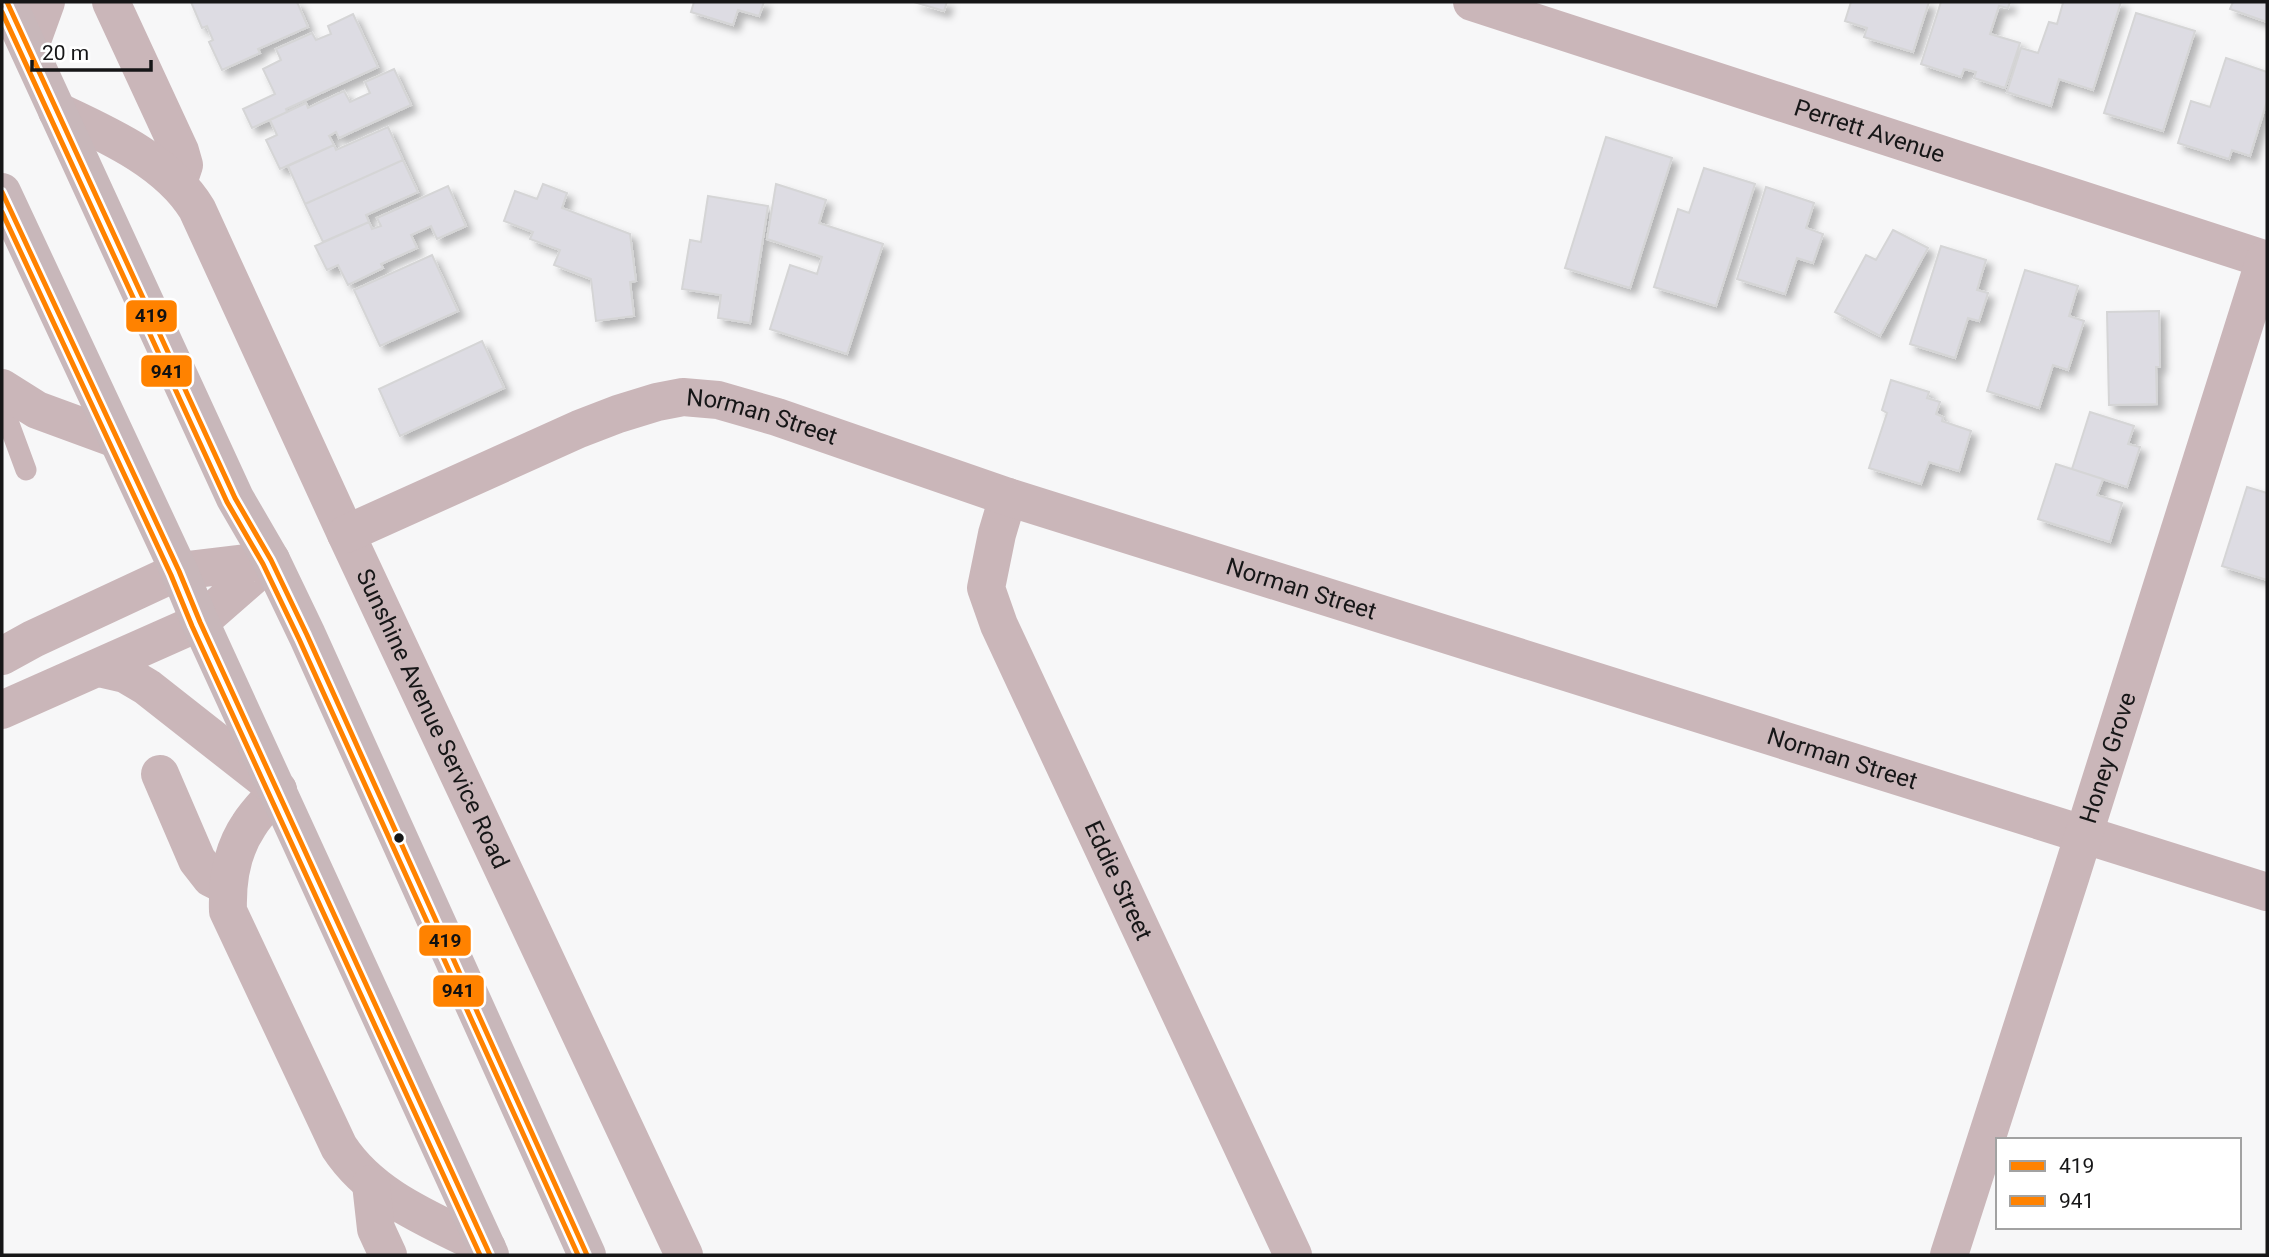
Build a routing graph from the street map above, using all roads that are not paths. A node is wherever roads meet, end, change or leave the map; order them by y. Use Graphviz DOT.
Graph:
graph roads {
  1 [pos="7,2"];
  2 [pos="46,2"];
  3 [pos="111,2"];
  4 [pos="1472,2"];
  5 [pos="1544,13"];
  6 [pos="29,49"];
  7 [pos="57,111"];
  8 [pos="178,183"];
  9 [pos="2,192"];
  10 [pos="2266,259"];
  11 [pos="2,388"];
  12 [pos="2,405"];
  13 [pos="116,439"];
  14 [pos="26,470"];
  15 [pos="1008,497"];
  16 [pos="346,534"];
  17 [pos="271,560"];
  18 [pos="179,571"];
  19 [pos="200,622"];
  20 [pos="2,656"];
  21 [pos="99,668"];
  22 [pos="2,710"];
  23 [pos="160,774"];
  24 [pos="278,790"];
  25 [pos="2084,834"];
  26 [pos="227,886"];
  27 [pos="2267,892"];
  28 [pos="371,1184"];
  29 [pos="489,1252"];
  30 [pos="388,1255"];
  31 [pos="587,1255"];
  32 [pos="684,1255"];
  33 [pos="1293,1255"];
  34 [pos="1949,1255"];
  1 -- 6 [label="main road"];
  2 -- 6 [label="street"];
  3 -- 8 [label="street"];
  4 -- 5 [label="street, Perrett Avenue"];
  5 -- 10 [label="street, Perrett Avenue"];
  6 -- 7 [label="main road"];
  7 -- 8 [label="street, Sunshine Avenue Service Road"];
  7 -- 17 [label="main road"];
  8 -- 16 [label="street, Sunshine Avenue Service Road"];
  9 -- 13 [label="main road"];
  10 -- 25 [label="street, Honey Grove"];
  11 -- 13 [label="street"];
  12 -- 14 [label="lane"];
  13 -- 18 [label="main road"];
  15 -- 16 [label="street, Norman Street"];
  15 -- 25 [label="street, Norman Street"];
  15 -- 33 [label="street, Eddie Street"];
  16 -- 32 [label="street, Sunshine Avenue Service Road"];
  17 -- 18 [label="street"];
  17 -- 19 [label="street"];
  17 -- 31 [label="main road"];
  18 -- 19 [label="main road"];
  18 -- 20 [label="street"];
  19 -- 21 [label="street"];
  19 -- 24 [label="main road"];
  21 -- 22 [label="street"];
  21 -- 24 [label="street"];
  23 -- 26 [label="street"];
  24 -- 26 [label="street"];
  24 -- 29 [label="main road"];
  25 -- 27 [label="street, Norman Street"];
  25 -- 34 [label="street, Honey Grove"];
  26 -- 28 [label="street"];
  28 -- 29 [label="street"];
  28 -- 30 [label="street"];
}
